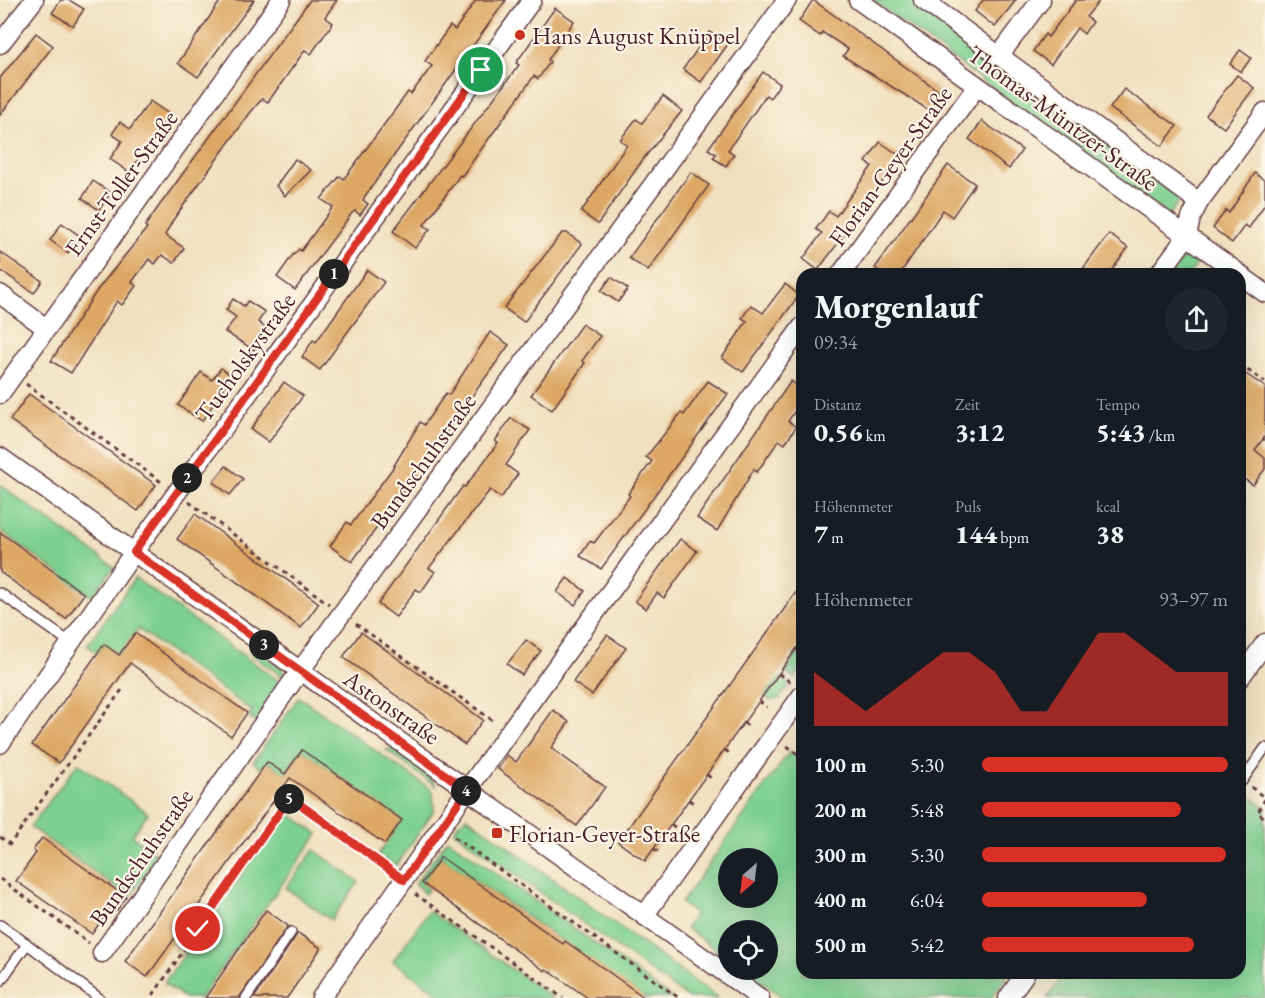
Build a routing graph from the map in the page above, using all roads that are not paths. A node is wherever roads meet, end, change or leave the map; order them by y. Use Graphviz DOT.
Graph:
graph roads {
  1 [pos="34,0"];
  2 [pos="281,0"];
  3 [pos="532,0"];
  4 [pos="787,0"];
  5 [pos="858,0"];
  6 [pos="923,0"];
  7 [pos="1041,0"];
  8 [pos="0,45"];
  9 [pos="999,56"];
  10 [pos="977,86"];
  11 [pos="1265,112"];
  12 [pos="1199,202"];
  13 [pos="1187,236"];
  14 [pos="845,268"];
  15 [pos="1163,268"];
  16 [pos="1230,268"];
  17 [pos="1246,279"];
  18 [pos="1265,292"];
  19 [pos="0,294"];
  20 [pos="46,328"];
  21 [pos="796,335"];
  22 [pos="0,394"];
  23 [pos="0,457"];
  24 [pos="134,552"];
  25 [pos="0,593"];
  26 [pos="71,643"];
  27 [pos="1265,643"];
  28 [pos="1246,670"];
  29 [pos="300,671"];
  30 [pos="796,692"];
  31 [pos="0,744"];
  32 [pos="1265,748"];
  33 [pos="1246,775"];
  34 [pos="467,790"];
  35 [pos="644,916"];
  36 [pos="0,925"];
  37 [pos="291,932"];
  38 [pos="27,944"];
  39 [pos="102,953"];
  40 [pos="1021,979"];
  41 [pos="0,982"];
  42 [pos="756,997"];
  43 [pos="99,998"];
  44 [pos="246,998"];
  45 [pos="321,998"];
  46 [pos="1008,998"];
  1 -- 8 [label="street"];
  2 -- 20 [label="street, Ernst-Toller-Straße"];
  3 -- 24 [label="street, Tucholskystraße"];
  4 -- 29 [label="street, Bundschuhstraße"];
  5 -- 10 [label="street, Thomas-Müntzer-Straße"];
  6 -- 9 [label="street, Thomas-Müntzer-Straße"];
  7 -- 9 [label="street"];
  9 -- 12 [label="street, Thomas-Müntzer-Straße"];
  10 -- 13 [label="street, Thomas-Müntzer-Straße"];
  10 -- 14 [label="street, Florian-Geyer-Straße"];
  11 -- 12 [label="street"];
  12 -- 13 [label="street"];
  13 -- 15 [label="street"];
  13 -- 16 [label="street, Thomas-Müntzer-Straße"];
  17 -- 18 [label="street, Thomas-Müntzer-Straße"];
  19 -- 20 [label="street"];
  20 -- 22 [label="street, Ernst-Toller-Straße"];
  21 -- 34 [label="street"];
  23 -- 24 [label="street, Astonstraße"];
  24 -- 26 [label="street, Tucholskystraße"];
  24 -- 29 [label="street, Astonstraße"];
  25 -- 26 [label="lane"];
  26 -- 31 [label="street, Tucholskystraße"];
  27 -- 28 [label="street"];
  29 -- 34 [label="street, Astonstraße"];
  29 -- 39 [label="street, Bundschuhstraße"];
  30 -- 35 [label="street"];
  32 -- 33 [label="lane"];
  34 -- 35 [label="street, Astonstraße"];
  34 -- 45 [label="street"];
  35 -- 42 [label="street, Astonstraße"];
  36 -- 38 [label="lane"];
  37 -- 44 [label="lane"];
  38 -- 41 [label="lane"];
  38 -- 43 [label="lane"];
  40 -- 46 [label="street"];
}
